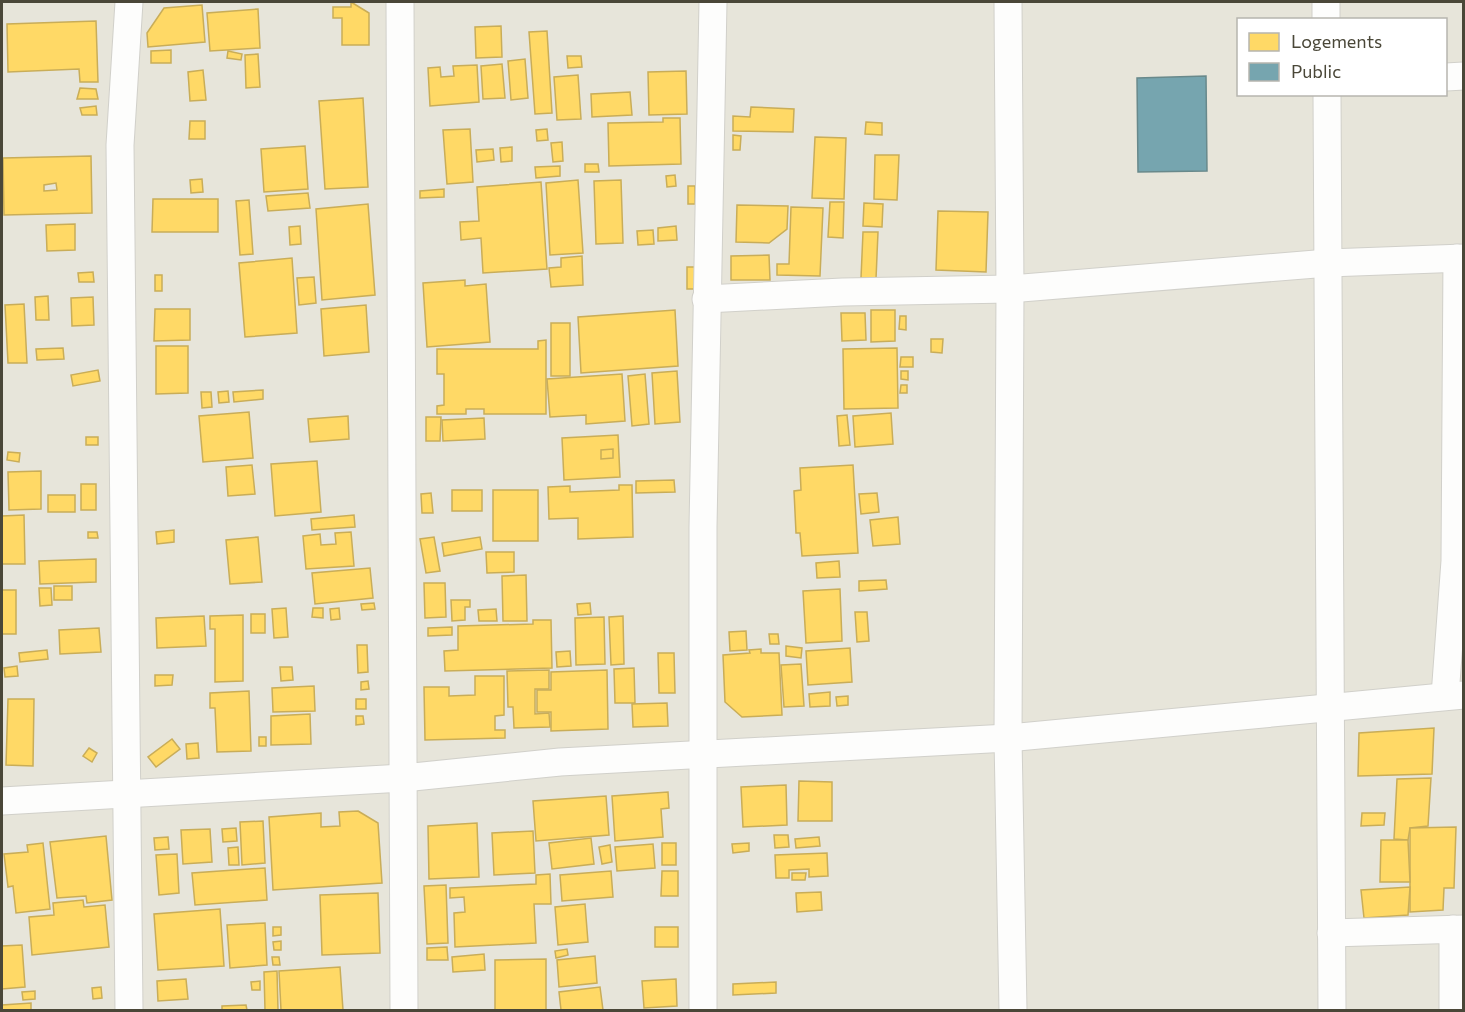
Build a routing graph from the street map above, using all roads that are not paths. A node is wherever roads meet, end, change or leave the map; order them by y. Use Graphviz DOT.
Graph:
graph roads {
  1 [pos="129,2"];
  2 [pos="400,2"];
  3 [pos="713,2"];
  4 [pos="1008,2"];
  5 [pos="1326,2"];
  6 [pos="1326,18"];
  7 [pos="1464,76"];
  8 [pos="1447,77"];
  9 [pos="1327,96"];
  10 [pos="1460,258"];
  11 [pos="1328,263"];
  12 [pos="1010,289"];
  13 [pos="706,299"];
  14 [pos="1454,696"];
  15 [pos="1330,708"];
  16 [pos="1008,738"];
  17 [pos="702,755"];
  18 [pos="403,778"];
  19 [pos="127,795"];
  20 [pos="2,801"];
  21 [pos="1458,929"];
  22 [pos="1331,933"];
  23 [pos="129,1011"];
  24 [pos="404,1011"];
  25 [pos="703,1011"];
  26 [pos="1013,1011"];
  27 [pos="1332,1011"];
  28 [pos="1453,1011"];
  1 -- 19 [label="street"];
  2 -- 18 [label="street"];
  3 -- 13 [label="street"];
  4 -- 12 [label="street"];
  5 -- 6 [label="street"];
  7 -- 8 [label="street"];
  9 -- 11 [label="street"];
  10 -- 11 [label="street"];
  10 -- 14 [label="street"];
  11 -- 12 [label="street"];
  11 -- 15 [label="street"];
  12 -- 13 [label="street"];
  12 -- 16 [label="street"];
  13 -- 17 [label="street"];
  14 -- 15 [label="street"];
  15 -- 16 [label="street"];
  15 -- 22 [label="street"];
  16 -- 17 [label="street"];
  16 -- 26 [label="street"];
  17 -- 18 [label="street"];
  17 -- 25 [label="street"];
  18 -- 19 [label="street"];
  18 -- 24 [label="street"];
  19 -- 20 [label="street"];
  19 -- 23 [label="street"];
  21 -- 22 [label="street"];
  21 -- 28 [label="street"];
  22 -- 27 [label="street"];
}
